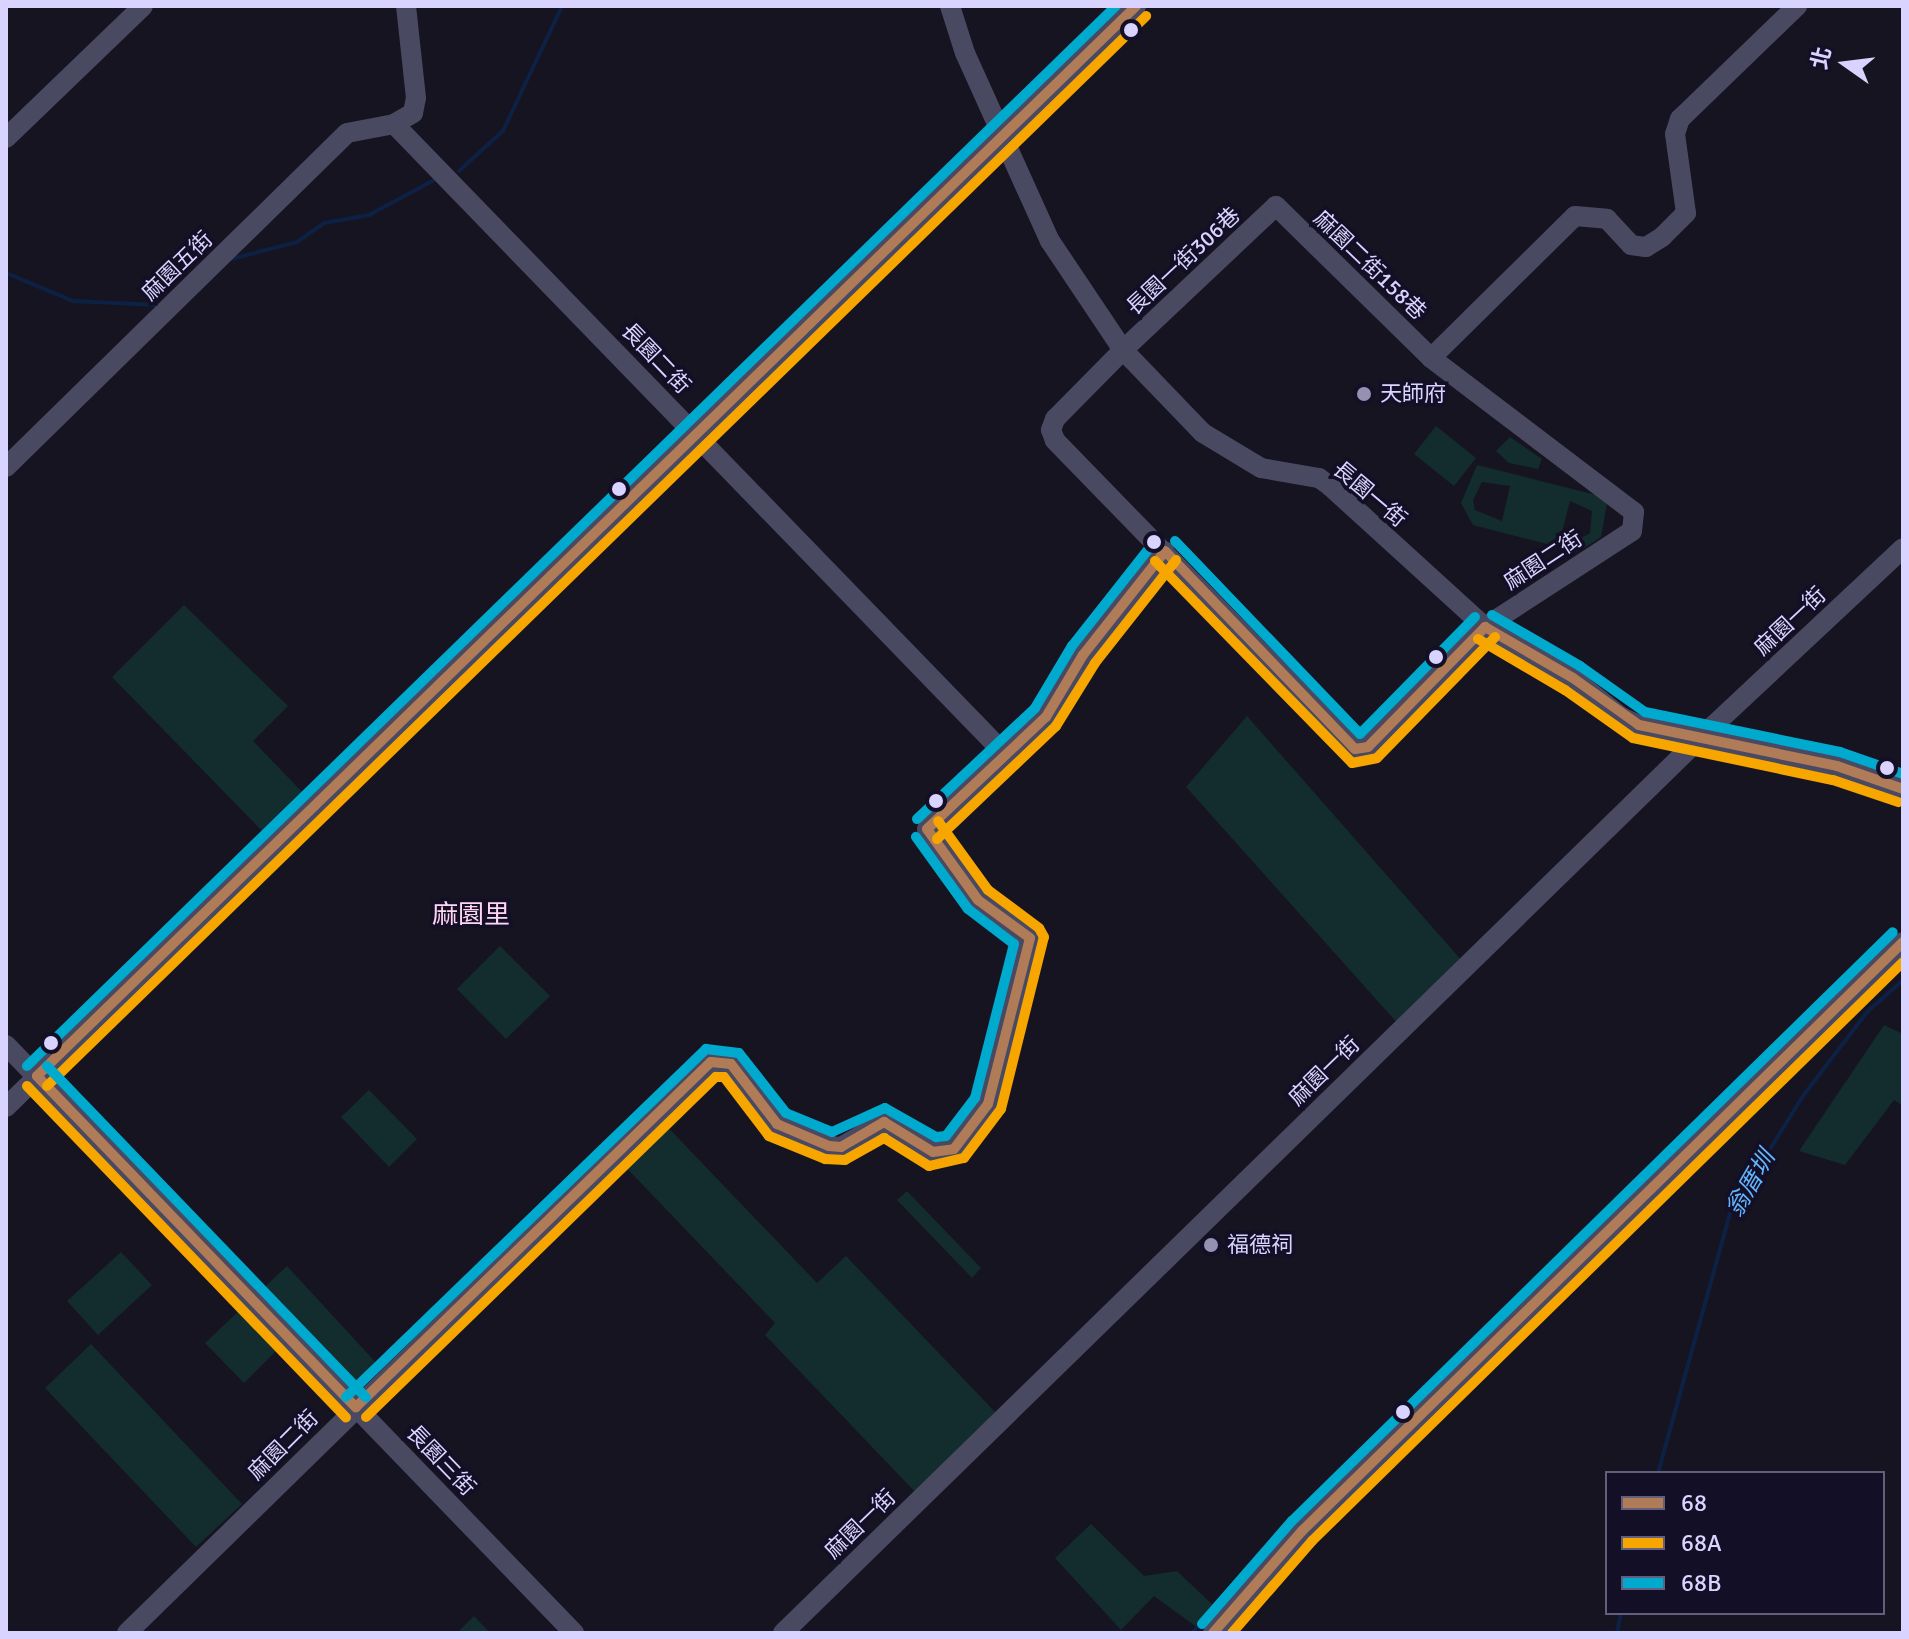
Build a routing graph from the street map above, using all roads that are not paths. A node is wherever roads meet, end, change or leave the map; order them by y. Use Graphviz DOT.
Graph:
graph roads {
  1 [pos="143,6"];
  2 [pos="406,6"];
  3 [pos="950,6"];
  4 [pos="1136,6"];
  5 [pos="1797,6"];
  6 [pos="394,124"];
  7 [pos="1002,136"];
  8 [pos="6,138"];
  9 [pos="1276,206"];
  10 [pos="1123,350"];
  11 [pos="1431,358"];
  12 [pos="698,435"];
  13 [pos="6,467"];
  14 [pos="1903,548"];
  15 [pos="1165,551"];
  16 [pos="1485,627"];
  17 [pos="1699,739"];
  18 [pos="1006,755"];
  19 [pos="1903,789"];
  20 [pos="1903,942"];
  21 [pos="6,1045"];
  22 [pos="37,1076"];
  23 [pos="6,1107"];
  24 [pos="356,1407"];
  25 [pos="127,1633"];
  26 [pos="574,1633"];
  27 [pos="783,1633"];
  28 [pos="1213,1633"];
  1 -- 8 [label="street"];
  2 -- 6 [label="street"];
  3 -- 7 [label="street, 長園一街"];
  4 -- 7 [label="street"];
  5 -- 11 [label="street"];
  6 -- 12 [label="street, 長園二街"];
  6 -- 13 [label="street, 麻園五街"];
  7 -- 10 [label="street, 長園一街"];
  7 -- 12 [label="street"];
  9 -- 10 [label="street, 長園一街306巷"];
  9 -- 11 [label="street, 麻園二街158巷"];
  10 -- 15 [label="street, 長園一街306巷"];
  10 -- 16 [label="street, 長園一街"];
  11 -- 16 [label="street, 麻園二街"];
  12 -- 18 [label="street, 長園二街"];
  12 -- 22 [label="street"];
  14 -- 17 [label="street, 麻園一街"];
  15 -- 16 [label="street, 麻園二街"];
  15 -- 18 [label="street, 麻園二街"];
  16 -- 17 [label="street, 長園一街"];
  17 -- 19 [label="street, 長園一街"];
  17 -- 27 [label="street, 麻園一街"];
  18 -- 24 [label="street, 麻園二街"];
  20 -- 28 [label="street"];
  21 -- 22 [label="street, 長園三街"];
  22 -- 23 [label="street"];
  22 -- 24 [label="street, 長園三街"];
  24 -- 25 [label="street, 麻園二街"];
  24 -- 26 [label="street, 長園三街"];
}
